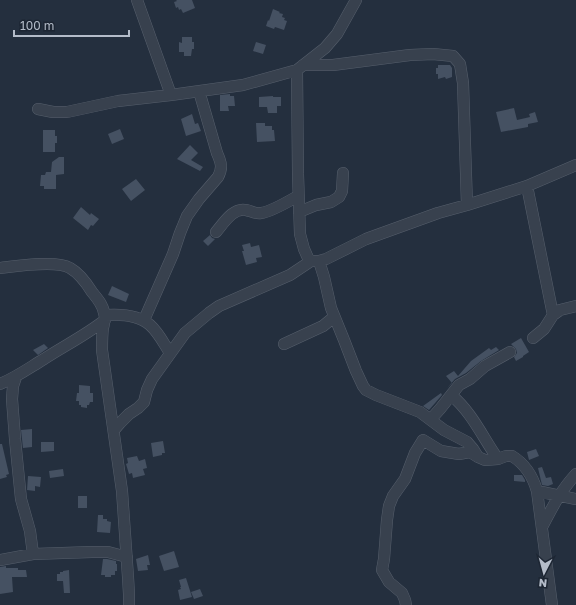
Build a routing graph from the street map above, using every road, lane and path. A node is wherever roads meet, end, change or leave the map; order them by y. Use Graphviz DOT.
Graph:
graph roads {
  1 [pos="137,0"];
  2 [pos="356,0"];
  3 [pos="300,68"];
  4 [pos="199,91"];
  5 [pos="171,95"];
  6 [pos="38,109"];
  7 [pos="576,165"];
  8 [pos="343,173"];
  9 [pos="527,186"];
  10 [pos="298,196"];
  11 [pos="467,205"];
  12 [pos="299,212"];
  13 [pos="216,232"];
  14 [pos="315,261"];
  15 [pos="0,268"];
  16 [pos="576,306"];
  17 [pos="553,315"];
  18 [pos="105,317"];
  19 [pos="334,317"];
  20 [pos="144,320"];
  21 [pos="533,338"];
  22 [pos="284,344"];
  23 [pos="510,352"];
  24 [pos="170,353"];
  25 [pos="16,377"];
  26 [pos="0,384"];
  27 [pos="451,395"];
  28 [pos="431,419"];
  29 [pos="114,430"];
  30 [pos="478,457"];
  31 [pos="498,460"];
  32 [pos="576,474"];
  33 [pos="538,491"];
  34 [pos="559,495"];
  35 [pos="576,499"];
  36 [pos="542,527"];
  37 [pos="33,554"];
  38 [pos="127,557"];
  39 [pos="0,560"];
  40 [pos="129,605"];
  41 [pos="406,605"];
  42 [pos="552,605"];
  1 -- 5 [label="street"];
  2 -- 3 [label="street"];
  3 -- 4 [label="street"];
  3 -- 10 [label="street"];
  3 -- 11 [label="street"];
  4 -- 5 [label="street"];
  4 -- 20 [label="street"];
  5 -- 6 [label="street"];
  7 -- 9 [label="street"];
  8 -- 12 [label="street"];
  9 -- 11 [label="street"];
  9 -- 17 [label="street"];
  10 -- 12 [label="street"];
  10 -- 13 [label="street"];
  11 -- 14 [label="street"];
  12 -- 14 [label="street"];
  14 -- 19 [label="street"];
  14 -- 24 [label="street"];
  15 -- 18 [label="street"];
  16 -- 17 [label="street"];
  17 -- 21 [label="street"];
  18 -- 20 [label="street"];
  18 -- 25 [label="street"];
  18 -- 29 [label="street"];
  19 -- 22 [label="street"];
  19 -- 28 [label="street"];
  20 -- 24 [label="street"];
  23 -- 27 [label="street"];
  24 -- 29 [label="street"];
  25 -- 26 [label="street"];
  25 -- 37 [label="street"];
  27 -- 28 [label="street"];
  27 -- 31 [label="street"];
  28 -- 30 [label="street"];
  29 -- 38 [label="street"];
  30 -- 31 [label="street"];
  30 -- 41 [label="street"];
  31 -- 33 [label="street"];
  32 -- 34 [label="street"];
  33 -- 34 [label="street"];
  33 -- 36 [label="street"];
  34 -- 35 [label="street"];
  34 -- 36 [label="street"];
  36 -- 42 [label="street"];
  37 -- 38 [label="street"];
  37 -- 39 [label="street"];
  38 -- 40 [label="street"];
}
